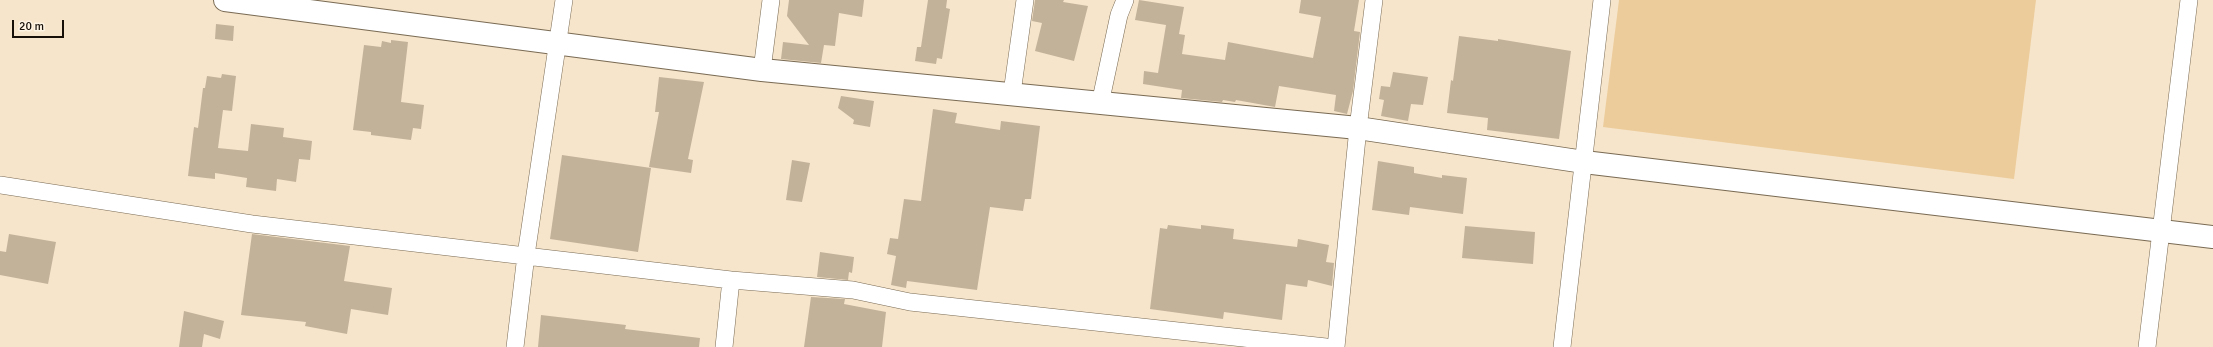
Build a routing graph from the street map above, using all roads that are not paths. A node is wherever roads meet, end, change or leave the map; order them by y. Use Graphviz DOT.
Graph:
graph roads {
  1 [pos="225,0"];
  2 [pos="564,0"];
  3 [pos="771,0"];
  4 [pos="1025,0"];
  5 [pos="1125,0"];
  6 [pos="1374,0"];
  7 [pos="1602,0"];
  8 [pos="2189,0"];
  9 [pos="559,44"];
  10 [pos="762,70"];
  11 [pos="1012,93"];
  12 [pos="1100,104"];
  13 [pos="1358,128"];
  14 [pos="1584,162"];
  15 [pos="0,185"];
  16 [pos="2161,231"];
  17 [pos="2213,237"];
  18 [pos="526,255"];
  19 [pos="731,280"];
  20 [pos="516,347"];
  21 [pos="724,347"];
  22 [pos="1326,347"];
  23 [pos="1336,347"];
  24 [pos="1562,347"];
  25 [pos="2147,347"];
  1 -- 9 [label="street"];
  2 -- 9 [label="street"];
  3 -- 10 [label="street"];
  4 -- 11 [label="street"];
  5 -- 12 [label="street"];
  6 -- 13 [label="street"];
  7 -- 14 [label="street"];
  8 -- 16 [label="street"];
  9 -- 10 [label="street"];
  9 -- 18 [label="street"];
  10 -- 11 [label="street"];
  11 -- 12 [label="street"];
  12 -- 13 [label="street"];
  13 -- 14 [label="street"];
  13 -- 23 [label="street"];
  14 -- 16 [label="street"];
  14 -- 24 [label="street"];
  15 -- 18 [label="street"];
  16 -- 17 [label="street"];
  16 -- 25 [label="street"];
  18 -- 19 [label="street"];
  18 -- 20 [label="street"];
  19 -- 21 [label="street"];
  19 -- 22 [label="street"];
}
